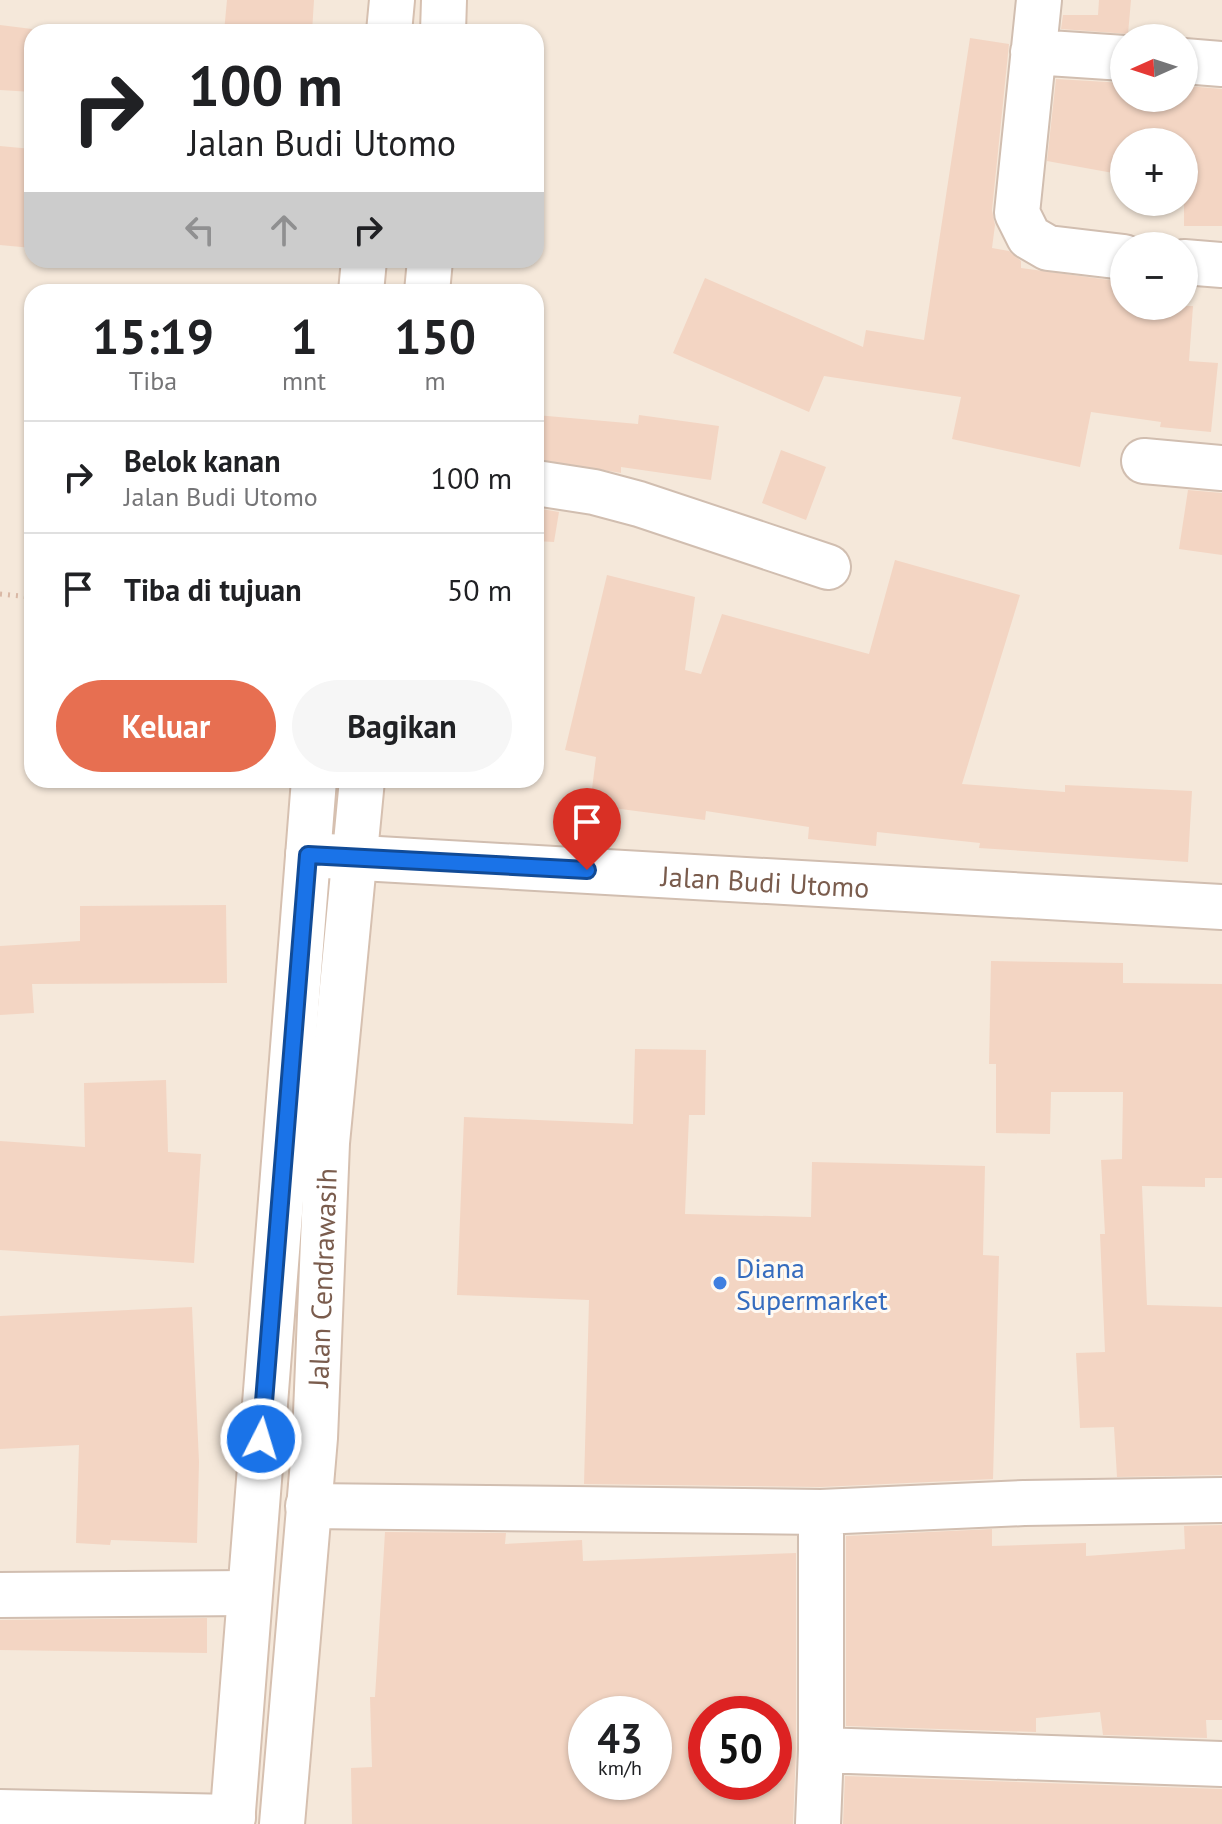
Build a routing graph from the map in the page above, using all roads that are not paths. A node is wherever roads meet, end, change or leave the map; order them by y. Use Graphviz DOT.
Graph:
graph roads {
  1 [pos="392,0"];
  2 [pos="444,0"];
  3 [pos="1039,0"];
  4 [pos="390,24"];
  5 [pos="443,24"];
  6 [pos="1033,52"];
  7 [pos="1110,57"];
  8 [pos="1198,62"];
  9 [pos="1222,64"];
  10 [pos="1110,255"];
  11 [pos="1198,263"];
  12 [pos="1222,265"];
  13 [pos="1144,461"];
  14 [pos="1222,468"];
  15 [pos="544,484"];
  16 [pos="828,567"];
  17 [pos="313,788"];
  18 [pos="361,788"];
  19 [pos="308,855"];
  20 [pos="356,858"];
  21 [pos="1222,907"];
  22 [pos="1222,1500"];
  23 [pos="308,1506"];
  24 [pos="821,1512"];
  25 [pos="248,1593"];
  26 [pos="0,1595"];
  27 [pos="821,1750"];
  28 [pos="1222,1764"];
  29 [pos="0,1812"];
  30 [pos="232,1820"];
  31 [pos="282,1824"];
  32 [pos="818,1824"];
  1 -- 4 [label="street"];
  2 -- 5 [label="street"];
  3 -- 6 [label="street"];
  6 -- 7 [label="street"];
  6 -- 10 [label="street"];
  8 -- 9 [label="street"];
  11 -- 12 [label="street"];
  13 -- 14 [label="street"];
  15 -- 16 [label="street"];
  17 -- 19 [label="street, Jalan Cendrawasih"];
  18 -- 20 [label="street, Jalan Cendrawasih"];
  19 -- 20 [label="street, Jalan Budi Utomo"];
  19 -- 25 [label="street, Jalan Cendrawasih"];
  20 -- 21 [label="street, Jalan Budi Utomo"];
  20 -- 23 [label="street, Jalan Cendrawasih"];
  22 -- 24 [label="street"];
  23 -- 24 [label="street"];
  23 -- 31 [label="street, Jalan Cendrawasih"];
  24 -- 27 [label="street"];
  25 -- 26 [label="street"];
  25 -- 30 [label="street, Jalan Cendrawasih"];
  27 -- 28 [label="street"];
  27 -- 32 [label="street"];
  29 -- 30 [label="street"];
}
